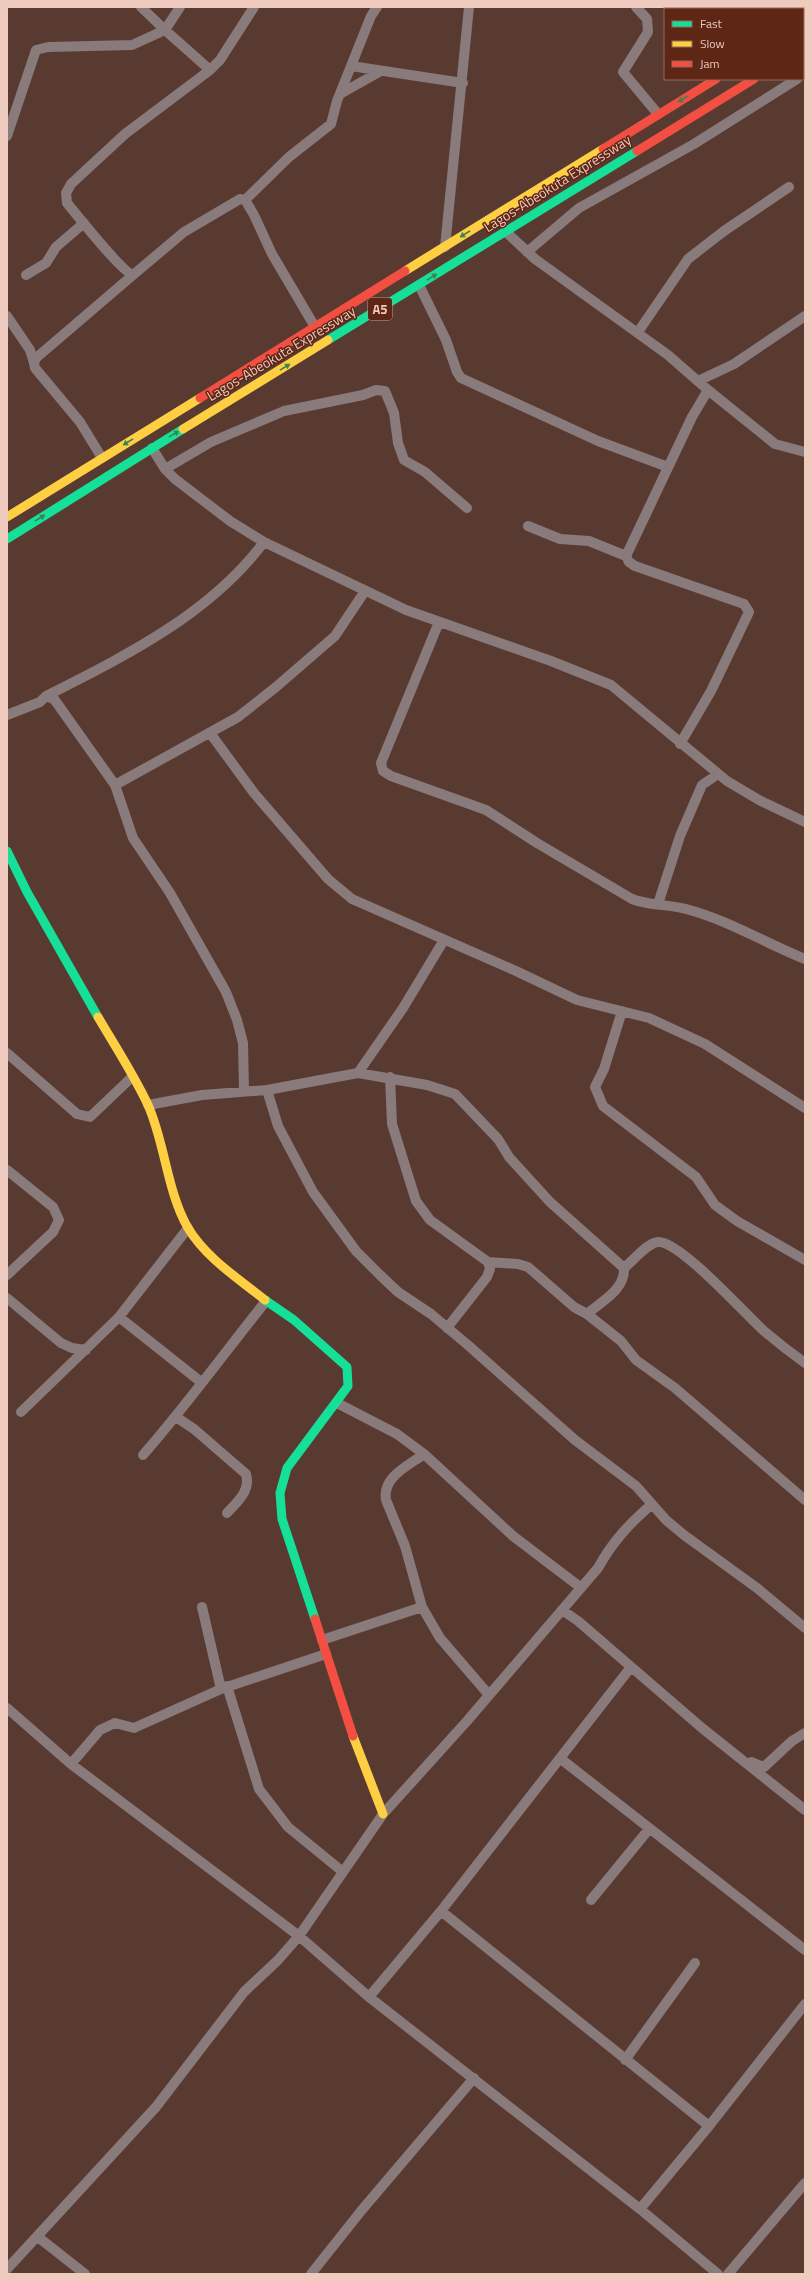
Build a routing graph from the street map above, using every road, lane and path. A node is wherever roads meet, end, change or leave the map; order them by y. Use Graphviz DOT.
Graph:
graph roads {
  1 [pos="141,7"];
  2 [pos="180,7"];
  3 [pos="254,7"];
  4 [pos="377,7"];
  5 [pos="470,7"];
  6 [pos="636,7"];
  7 [pos="165,30"];
  8 [pos="351,66"];
  9 [pos="210,70"];
  10 [pos="381,71"];
  11 [pos="714,80"];
  12 [pos="752,80"];
  13 [pos="795,80"];
  14 [pos="463,83"];
  15 [pos="340,94"];
  16 [pos="658,114"];
  17 [pos="7,136"];
  18 [pos="789,187"];
  19 [pos="245,200"];
  20 [pos="84,222"];
  21 [pos="505,231"];
  22 [pos="445,247"];
  23 [pos="527,252"];
  24 [pos="133,274"];
  25 [pos="26,275"];
  26 [pos="419,285"];
  27 [pos="7,316"];
  28 [pos="805,316"];
  29 [pos="315,327"];
  30 [pos="638,332"];
  31 [pos="34,363"];
  32 [pos="698,381"];
  33 [pos="708,390"];
  34 [pos="152,448"];
  35 [pos="805,452"];
  36 [pos="102,458"];
  37 [pos="668,467"];
  38 [pos="165,469"];
  39 [pos="467,508"];
  40 [pos="7,517"];
  41 [pos="528,526"];
  42 [pos="7,539"];
  43 [pos="264,542"];
  44 [pos="626,556"];
  45 [pos="365,591"];
  46 [pos="439,622"];
  47 [pos="46,696"];
  48 [pos="7,715"];
  49 [pos="210,732"];
  50 [pos="680,744"];
  51 [pos="718,774"];
  52 [pos="115,785"];
  53 [pos="805,822"];
  54 [pos="7,851"];
  55 [pos="658,904"];
  56 [pos="444,940"];
  57 [pos="805,959"];
  58 [pos="622,1011"];
  59 [pos="7,1054"];
  60 [pos="358,1073"];
  61 [pos="132,1077"];
  62 [pos="390,1077"];
  63 [pos="267,1090"];
  64 [pos="244,1091"];
  65 [pos="148,1105"];
  66 [pos="805,1108"];
  67 [pos="7,1170"];
  68 [pos="188,1228"];
  69 [pos="805,1260"];
  70 [pos="488,1262"];
  71 [pos="624,1268"];
  72 [pos="7,1275"];
  73 [pos="7,1298"];
  74 [pos="266,1301"];
  75 [pos="587,1314"];
  76 [pos="119,1317"];
  77 [pos="448,1328"];
  78 [pos="86,1350"];
  79 [pos="805,1364"];
  80 [pos="201,1382"];
  81 [pos="337,1403"];
  82 [pos="21,1412"];
  83 [pos="176,1417"];
  84 [pos="424,1454"];
  85 [pos="143,1455"];
  86 [pos="805,1500"];
  87 [pos="652,1504"];
  88 [pos="227,1513"];
  89 [pos="580,1587"];
  90 [pos="202,1607"];
  91 [pos="422,1607"];
  92 [pos="562,1610"];
  93 [pos="805,1628"];
  94 [pos="322,1640"];
  95 [pos="326,1654"];
  96 [pos="631,1667"];
  97 [pos="224,1687"];
  98 [pos="489,1695"];
  99 [pos="7,1708"];
  100 [pos="805,1733"];
  101 [pos="742,1758"];
  102 [pos="561,1759"];
  103 [pos="71,1764"];
  104 [pos="805,1810"];
  105 [pos="383,1814"];
  106 [pos="649,1829"];
  107 [pos="343,1872"];
  108 [pos="591,1900"];
  109 [pos="441,1911"];
  110 [pos="299,1936"];
  111 [pos="805,1950"];
  112 [pos="695,1963"];
  113 [pos="369,1997"];
  114 [pos="805,2004"];
  115 [pos="625,2060"];
  116 [pos="474,2078"];
  117 [pos="709,2126"];
  118 [pos="805,2183"];
  119 [pos="640,2209"];
  120 [pos="38,2236"];
  121 [pos="7,2269"];
  122 [pos="85,2274"];
  123 [pos="311,2274"];
  124 [pos="718,2274"];
  125 [pos="728,2274"];
  1 -- 7 [label="street"];
  2 -- 7 [label="street"];
  3 -- 9 [label="street"];
  4 -- 8 [label="street"];
  5 -- 14 [label="street"];
  6 -- 16 [label="street"];
  7 -- 9 [label="street"];
  7 -- 17 [label="street"];
  8 -- 10 [label="street"];
  8 -- 15 [label="street"];
  9 -- 20 [label="street"];
  10 -- 14 [label="street"];
  10 -- 15 [label="street"];
  11 -- 16 [label="main road, Lagos-Abeokuta Expressway / A5, one-way"];
  12 -- 21 [label="main road, Lagos-Abeokuta Expressway / A5"];
  13 -- 23 [label="street"];
  14 -- 22 [label="street"];
  15 -- 19 [label="street"];
  16 -- 22 [label="main road, Lagos-Abeokuta Expressway / A5, one-way"];
  18 -- 30 [label="street"];
  19 -- 24 [label="street"];
  19 -- 29 [label="street"];
  20 -- 24 [label="street"];
  20 -- 25 [label="street"];
  21 -- 23 [label="street"];
  26 -- 21 [label="main road, Lagos-Abeokuta Expressway / A5, one-way"];
  22 -- 29 [label="main road, Lagos-Abeokuta Expressway / A5"];
  23 -- 30 [label="street"];
  24 -- 31 [label="street"];
  34 -- 26 [label="main road, Lagos-Abeokuta Expressway / A5, one-way"];
  26 -- 37 [label="street"];
  27 -- 31 [label="street"];
  28 -- 32 [label="street"];
  29 -- 36 [label="main road, Lagos-Abeokuta Expressway / A5, one-way"];
  30 -- 32 [label="street"];
  31 -- 36 [label="street"];
  32 -- 33 [label="street"];
  33 -- 35 [label="street"];
  33 -- 37 [label="street"];
  34 -- 38 [label="street"];
  42 -- 34 [label="main road, Lagos-Abeokuta Expressway / A5, one-way"];
  36 -- 40 [label="main road, Lagos-Abeokuta Expressway / A5"];
  37 -- 44 [label="street"];
  38 -- 39 [label="street"];
  38 -- 43 [label="street"];
  41 -- 44 [label="street"];
  43 -- 45 [label="street"];
  43 -- 47 [label="street"];
  44 -- 50 [label="street"];
  45 -- 46 [label="street"];
  45 -- 49 [label="street"];
  46 -- 50 [label="street"];
  46 -- 55 [label="street"];
  47 -- 48 [label="street"];
  47 -- 52 [label="street"];
  49 -- 52 [label="street"];
  49 -- 56 [label="street"];
  50 -- 51 [label="street"];
  51 -- 53 [label="street"];
  51 -- 55 [label="street"];
  52 -- 64 [label="street"];
  54 -- 61 [label="main road"];
  55 -- 57 [label="street"];
  56 -- 58 [label="street"];
  56 -- 60 [label="street"];
  58 -- 66 [label="street"];
  58 -- 69 [label="street"];
  59 -- 61 [label="street"];
  60 -- 62 [label="street"];
  60 -- 63 [label="street"];
  61 -- 65 [label="main road"];
  62 -- 70 [label="street"];
  62 -- 71 [label="street"];
  63 -- 64 [label="street"];
  63 -- 77 [label="street"];
  64 -- 65 [label="street"];
  65 -- 68 [label="main road"];
  67 -- 72 [label="street"];
  68 -- 74 [label="main road"];
  68 -- 76 [label="street"];
  70 -- 75 [label="street"];
  70 -- 77 [label="street"];
  71 -- 75 [label="street"];
  71 -- 79 [label="street"];
  73 -- 78 [label="street"];
  74 -- 80 [label="street"];
  74 -- 81 [label="main road"];
  75 -- 86 [label="street"];
  76 -- 78 [label="street"];
  76 -- 80 [label="street"];
  77 -- 87 [label="street"];
  78 -- 82 [label="street"];
  80 -- 83 [label="street"];
  81 -- 84 [label="street"];
  81 -- 94 [label="main road"];
  83 -- 85 [label="street"];
  83 -- 88 [label="street"];
  84 -- 89 [label="street"];
  84 -- 91 [label="street"];
  87 -- 89 [label="street"];
  87 -- 93 [label="street"];
  89 -- 92 [label="street"];
  90 -- 97 [label="street"];
  91 -- 94 [label="street"];
  91 -- 98 [label="street"];
  92 -- 96 [label="street"];
  92 -- 98 [label="street"];
  94 -- 95 [label="main road"];
  95 -- 97 [label="street"];
  95 -- 105 [label="main road"];
  96 -- 101 [label="street"];
  96 -- 102 [label="street"];
  97 -- 103 [label="street"];
  97 -- 107 [label="street"];
  98 -- 105 [label="street"];
  99 -- 103 [label="street"];
  100 -- 101 [label="street"];
  101 -- 104 [label="street"];
  102 -- 106 [label="street"];
  102 -- 109 [label="street"];
  103 -- 110 [label="street"];
  105 -- 107 [label="street"];
  106 -- 108 [label="street"];
  106 -- 111 [label="street"];
  107 -- 110 [label="street"];
  109 -- 113 [label="street"];
  109 -- 115 [label="street"];
  110 -- 113 [label="street"];
  110 -- 120 [label="street"];
  112 -- 115 [label="street"];
  113 -- 116 [label="street"];
  114 -- 117 [label="street"];
  115 -- 117 [label="street"];
  116 -- 119 [label="street"];
  116 -- 123 [label="street"];
  117 -- 119 [label="street"];
  118 -- 125 [label="street"];
  119 -- 124 [label="street"];
  120 -- 121 [label="street"];
  120 -- 122 [label="street"];
}
